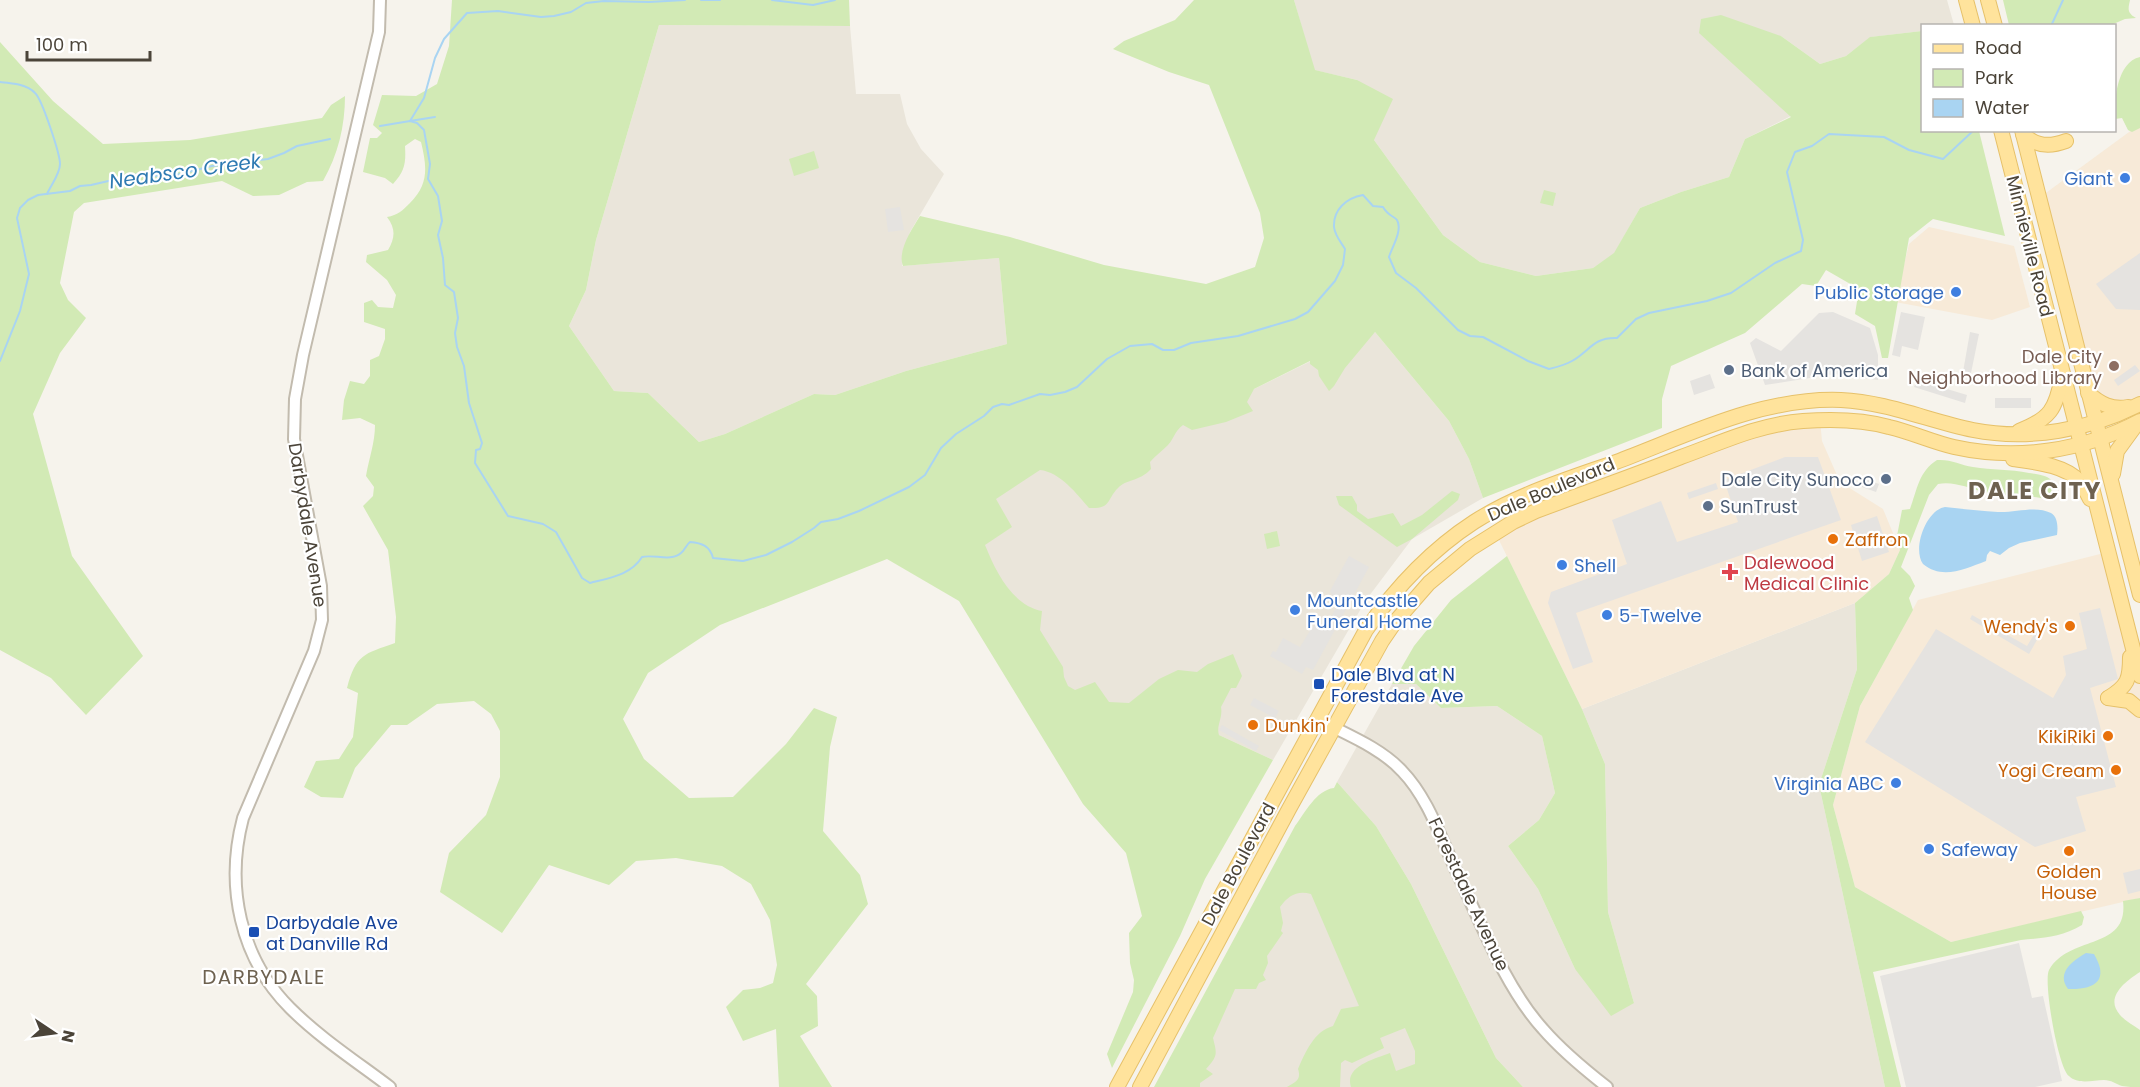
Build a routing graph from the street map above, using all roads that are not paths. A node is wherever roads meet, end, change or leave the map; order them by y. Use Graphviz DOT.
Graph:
graph roads {
  1 [pos="380,0"];
  2 [pos="1966,0"];
  3 [pos="1989,0"];
  4 [pos="1972,24"];
  5 [pos="1995,24"];
  6 [pos="2001,132"];
  7 [pos="2023,132"];
  8 [pos="2066,141"];
  9 [pos="2062,375"];
  10 [pos="2088,393"];
  11 [pos="2140,404"];
  12 [pos="2140,421"];
  13 [pos="2096,422"];
  14 [pos="2076,427"];
  15 [pos="2011,434"];
  16 [pos="2100,438"];
  17 [pos="2081,444"];
  18 [pos="1994,452"];
  19 [pos="2112,482"];
  20 [pos="2098,511"];
  21 [pos="2140,595"];
  22 [pos="2130,640"];
  23 [pos="2140,676"];
  24 [pos="2140,710"];
  25 [pos="1317,719"];
  26 [pos="1334,728"];
  27 [pos="390,1087"];
  28 [pos="1117,1087"];
  29 [pos="1140,1087"];
  30 [pos="1607,1087"];
  1 -- 27 [label="street, Darbydale Avenue"];
  2 -- 4 [label="main road"];
  3 -- 5 [label="main road"];
  6 -- 9 [label="main road, Minnieville Road"];
  7 -- 8 [label="main road"];
  7 -- 10 [label="main road, Minnieville Road"];
  9 -- 14 [label="main road, Minnieville Road"];
  9 -- 15 [label="main road"];
  10 -- 11 [label="main road"];
  10 -- 13 [label="main road, Minnieville Road"];
  11 -- 13 [label="main road, Dale Boulevard"];
  12 -- 16 [label="main road, Dale Boulevard"];
  12 -- 19 [label="main road"];
  13 -- 14 [label="main road, Dale Boulevard"];
  13 -- 16 [label="main road, Minnieville Road"];
  14 -- 15 [label="main road, Dale Boulevard"];
  14 -- 17 [label="main road, Minnieville Road"];
  15 -- 25 [label="main road, Dale Boulevard"];
  16 -- 17 [label="main road, Dale Boulevard"];
  16 -- 19 [label="main road, Minnieville Road"];
  17 -- 18 [label="main road, Dale Boulevard"];
  17 -- 20 [label="main road, Minnieville Road"];
  18 -- 20 [label="main road"];
  18 -- 26 [label="main road, Dale Boulevard"];
  19 -- 21 [label="main road, Minnieville Road"];
  20 -- 22 [label="main road, Minnieville Road"];
  22 -- 23 [label="main road, Minnieville Road"];
  22 -- 24 [label="main road"];
  25 -- 26 [label="street, Forestdale Avenue"];
  25 -- 28 [label="main road, Dale Boulevard"];
  26 -- 29 [label="main road, Dale Boulevard"];
  26 -- 30 [label="street, Forestdale Avenue"];
}
